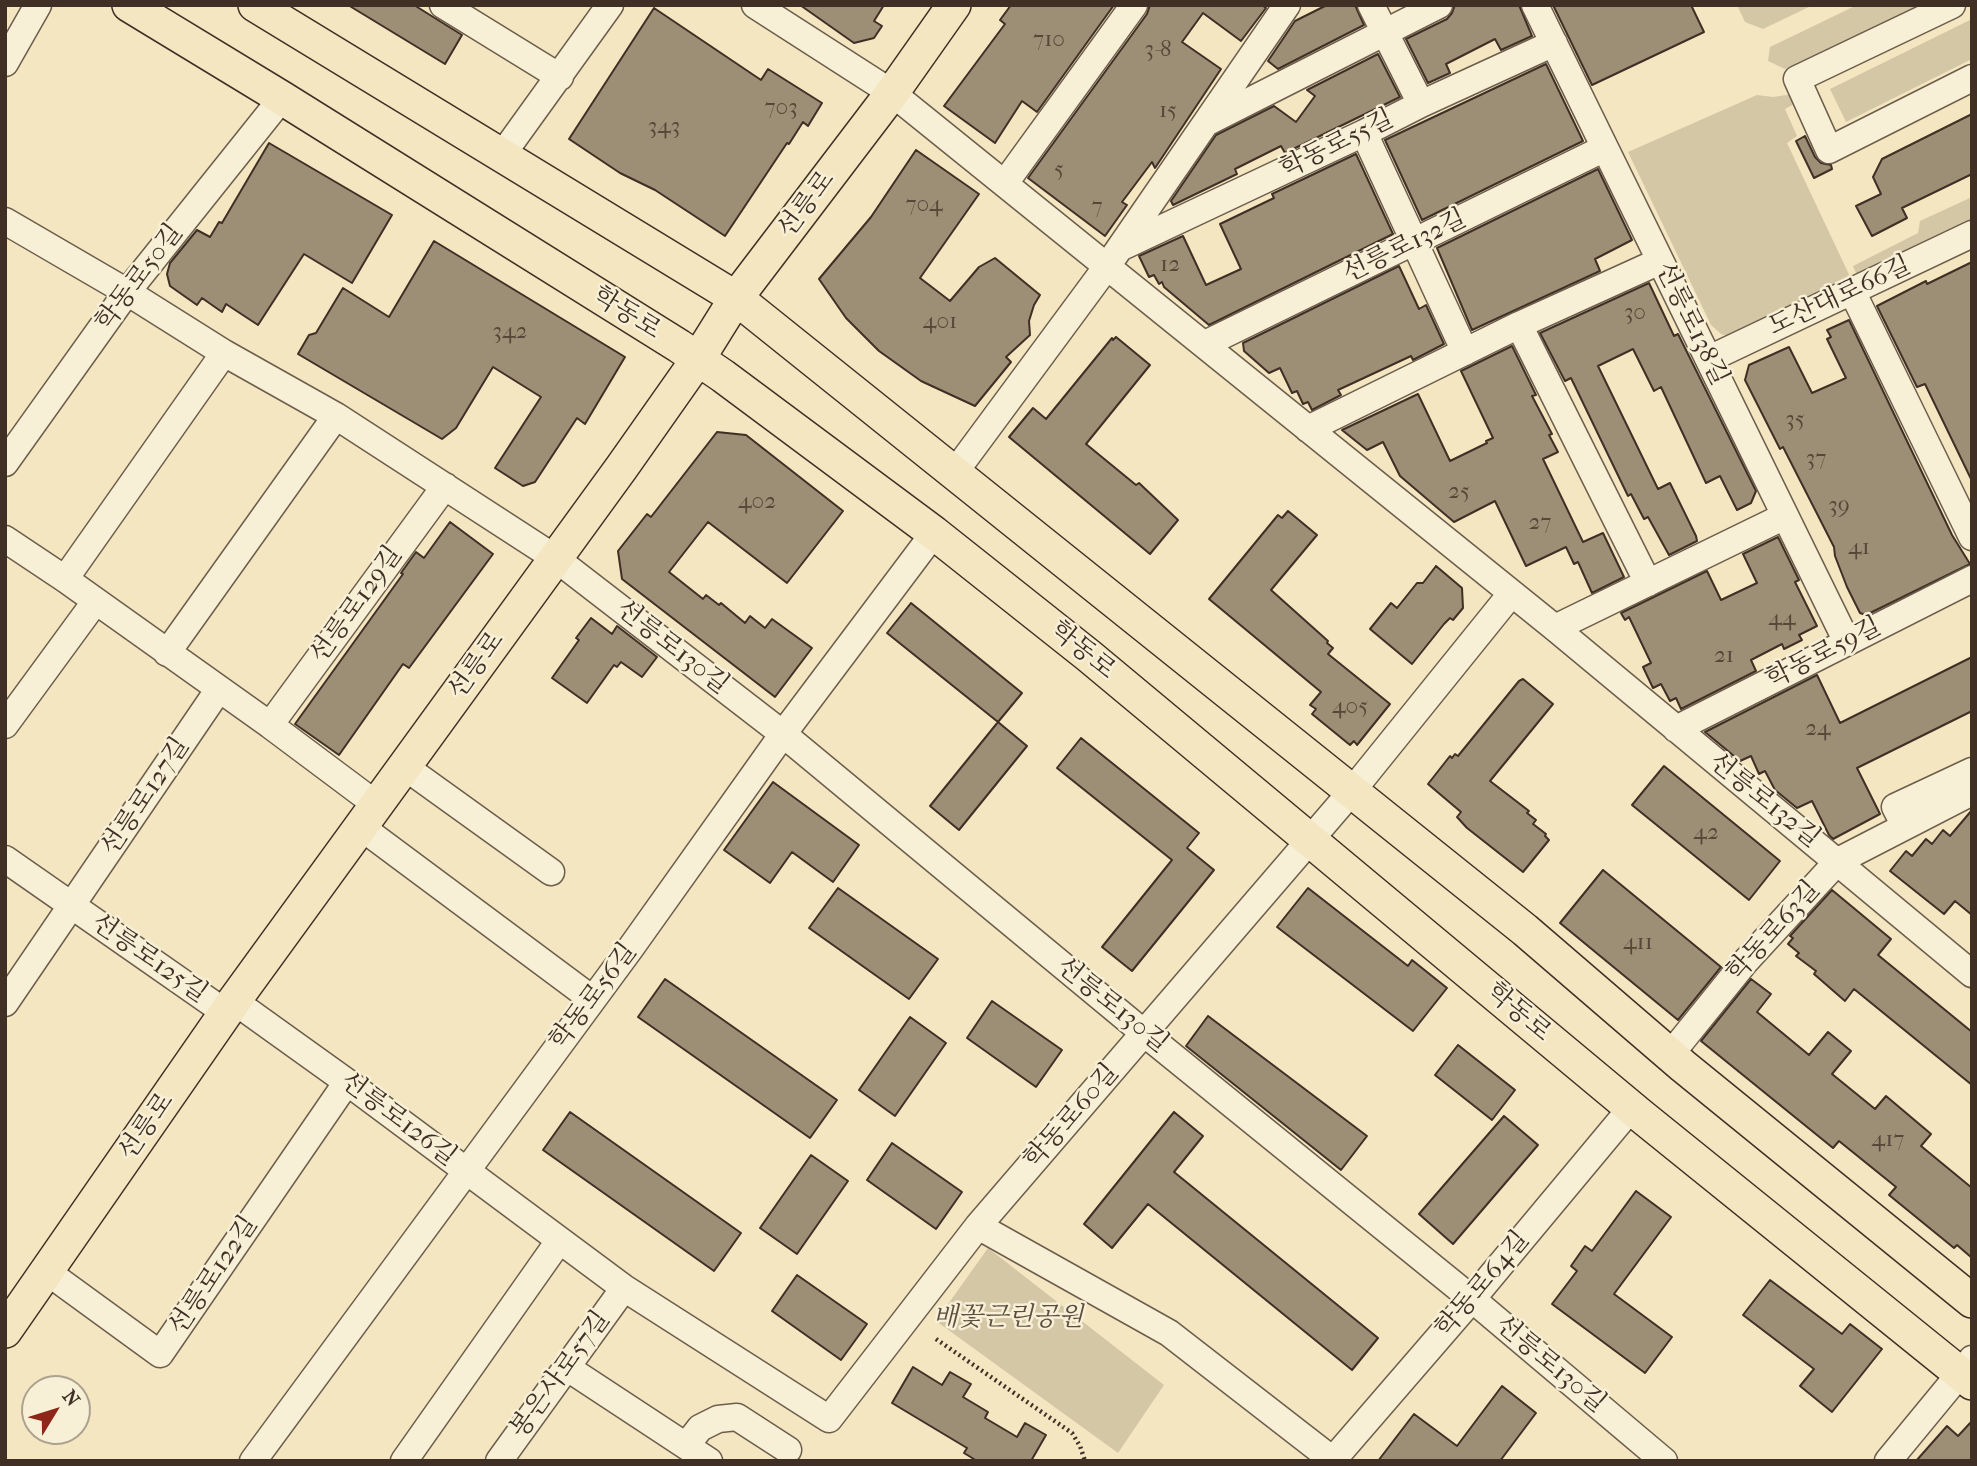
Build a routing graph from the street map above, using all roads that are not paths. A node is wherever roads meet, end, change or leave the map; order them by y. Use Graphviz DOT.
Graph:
graph roads {
  1 [pos="38,5"];
  2 [pos="128,5"];
  3 [pos="255,5"];
  4 [pos="443,5"];
  5 [pos="610,5"];
  6 [pos="954,5"];
  7 [pos="1134,5"];
  8 [pos="1371,5"];
  9 [pos="1438,5"];
  10 [pos="1535,5"];
  11 [pos="1952,5"];
  12 [pos="758,6"];
  13 [pos="1282,7"];
  14 [pos="1384,32"];
  15 [pos="1554,43"];
  16 [pos="5,63"];
  17 [pos="560,76"];
  18 [pos="1972,78"];
  19 [pos="892,93"];
  20 [pos="282,98"];
  21 [pos="1421,104"];
  22 [pos="1203,124"];
  23 [pos="1364,133"];
  24 [pos="1605,148"];
  25 [pos="502,156"];
  26 [pos="1005,183"];
  27 [pos="5,221"];
  28 [pos="1972,234"];
  29 [pos="1414,243"];
  30 [pos="1114,256"];
  31 [pos="1660,261"];
  32 [pos="1852,291"];
  33 [pos="127,292"];
  34 [pos="736,298"];
  35 [pos="1519,325"];
  36 [pos="1205,344"];
  37 [pos="1465,352"];
  38 [pos="224,353"];
  39 [pos="698,359"];
  40 [pos="1709,359"];
  41 [pos="336,416"];
  42 [pos="1308,429"];
  43 [pos="5,463"];
  44 [pos="955,472"];
  45 [pos="445,486"];
  46 [pos="1785,516"];
  47 [pos="934,533"];
  48 [pos="1972,537"];
  49 [pos="5,539"];
  50 [pos="555,558"];
  51 [pos="65,579"];
  52 [pos="1972,579"];
  53 [pos="1648,583"];
  54 [pos="1511,594"];
  55 [pos="95,601"];
  56 [pos="1555,628"];
  57 [pos="1847,642"];
  58 [pos="167,653"];
  59 [pos="219,689"];
  60 [pos="270,724"];
  61 [pos="5,725"];
  62 [pos="1676,729"];
  63 [pos="783,734"];
  64 [pos="405,767"];
  65 [pos="1972,771"];
  66 [pos="1352,791"];
  67 [pos="1972,792"];
  68 [pos="369,816"];
  69 [pos="1905,826"];
  70 [pos="1309,839"];
  71 [pos="5,859"];
  72 [pos="1838,861"];
  73 [pos="551,872"];
  74 [pos="72,905"];
  75 [pos="1972,974"];
  76 [pos="592,999"];
  77 [pos="5,1003"];
  78 [pos="230,1007"];
  79 [pos="1144,1033"];
  80 [pos="1670,1055"];
  81 [pos="346,1082"];
  82 [pos="1632,1107"];
  83 [pos="465,1171"];
  84 [pos="978,1226"];
  85 [pos="559,1241"];
  86 [pos="46,1271"];
  87 [pos="624,1289"];
  88 [pos="1472,1299"];
  89 [pos="1972,1301"];
  90 [pos="6,1328"];
  91 [pos="566,1367"];
  92 [pos="1968,1372"];
  93 [pos="829,1419"];
  94 [pos="686,1446"];
  95 [pos="788,1450"];
  96 [pos="1333,1460"];
  97 [pos="253,1461"];
  98 [pos="404,1461"];
  99 [pos="499,1461"];
  100 [pos="709,1461"];
  101 [pos="1664,1461"];
  102 [pos="1888,1461"];
  1 -- 16 [label="street"];
  2 -- 20 [label="main road, 학동로"];
  3 -- 25 [label="main road"];
  4 -- 17 [label="street"];
  5 -- 17 [label="street"];
  6 -- 19 [label="main road, 선릉로"];
  7 -- 26 [label="street"];
  8 -- 14 [label="street"];
  9 -- 14 [label="street, 학동로55길"];
  10 -- 15 [label="street, 선릉로138길"];
  11 -- 18 [label="street"];
  12 -- 19 [label="street, 선릉로132길"];
  13 -- 22 [label="street, 학동로55길"];
  14 -- 21 [label="street"];
  14 -- 22 [label="street, 학동로55길"];
  15 -- 21 [label="street, 학동로55길"];
  15 -- 24 [label="street, 선릉로138길"];
  17 -- 25 [label="street"];
  19 -- 26 [label="street, 선릉로132길"];
  19 -- 34 [label="main road, 선릉로"];
  20 -- 33 [label="street, 학동로50길"];
  20 -- 39 [label="main road, 학동로"];
  21 -- 23 [label="street, 학동로55길"];
  22 -- 30 [label="street, 학동로55길"];
  23 -- 29 [label="street"];
  23 -- 30 [label="street, 학동로55길"];
  24 -- 29 [label="street, 선릉로132길"];
  24 -- 31 [label="street, 선릉로138길"];
  25 -- 34 [label="main road"];
  26 -- 30 [label="street, 선릉로132길"];
  27 -- 33 [label="street"];
  28 -- 32 [label="street, 도산대로66길"];
  29 -- 36 [label="street, 선릉로132길"];
  29 -- 37 [label="street"];
  30 -- 36 [label="street, 선릉로132길"];
  30 -- 44 [label="street, 학동로55길"];
  31 -- 35 [label="street"];
  31 -- 40 [label="street, 선릉로138길"];
  32 -- 40 [label="street, 도산대로66길"];
  32 -- 48 [label="street"];
  33 -- 38 [label="street"];
  33 -- 43 [label="street, 학동로50길"];
  34 -- 39 [label="main road, 선릉로"];
  34 -- 44 [label="main road"];
  35 -- 37 [label="street"];
  35 -- 53 [label="street"];
  36 -- 42 [label="street, 선릉로132길"];
  37 -- 42 [label="street"];
  38 -- 41 [label="street"];
  38 -- 51 [label="street"];
  39 -- 47 [label="main road, 학동로"];
  39 -- 50 [label="main road, 선릉로"];
  40 -- 46 [label="street, 선릉로138길"];
  41 -- 45 [label="street"];
  41 -- 58 [label="street"];
  42 -- 54 [label="street, 선릉로132길"];
  44 -- 66 [label="main road"];
  45 -- 50 [label="street"];
  45 -- 60 [label="street, 선릉로129길"];
  46 -- 53 [label="street"];
  46 -- 57 [label="street, 선릉로138길"];
  47 -- 63 [label="street, 학동로56길"];
  47 -- 70 [label="main road, 학동로"];
  49 -- 51 [label="street"];
  50 -- 63 [label="street, 선릉로130길"];
  50 -- 64 [label="main road, 선릉로"];
  51 -- 55 [label="street"];
  52 -- 57 [label="street, 학동로59길"];
  53 -- 56 [label="street"];
  54 -- 56 [label="street, 선릉로132길"];
  54 -- 66 [label="street"];
  55 -- 58 [label="street"];
  55 -- 61 [label="street"];
  56 -- 62 [label="street, 선릉로132길"];
  57 -- 62 [label="street, 학동로59길"];
  58 -- 59 [label="street"];
  59 -- 60 [label="street"];
  59 -- 74 [label="street, 선릉로127길"];
  60 -- 68 [label="street"];
  62 -- 72 [label="street, 선릉로132길"];
  63 -- 76 [label="street, 학동로56길"];
  63 -- 79 [label="street, 선릉로130길"];
  64 -- 68 [label="main road, 선릉로"];
  64 -- 73 [label="street"];
  65 -- 69 [label="street"];
  66 -- 70 [label="street, 학동로60길"];
  66 -- 80 [label="main road"];
  67 -- 69 [label="street, 학동로63길"];
  68 -- 76 [label="street"];
  68 -- 78 [label="main road, 선릉로"];
  69 -- 72 [label="street, 학동로63길"];
  70 -- 79 [label="street, 학동로60길"];
  70 -- 82 [label="main road, 학동로"];
  71 -- 74 [label="street, 선릉로125길"];
  72 -- 75 [label="street, 선릉로132길"];
  72 -- 80 [label="street, 학동로63길"];
  74 -- 77 [label="street, 선릉로125길"];
  74 -- 78 [label="street, 선릉로125길"];
  76 -- 83 [label="street, 학동로56길"];
  78 -- 81 [label="street, 선릉로126길"];
  78 -- 86 [label="main road, 선릉로"];
  79 -- 84 [label="street, 학동로60길"];
  79 -- 88 [label="street, 선릉로130길"];
  80 -- 89 [label="main road"];
  81 -- 83 [label="street, 선릉로126길"];
  81 -- 86 [label="street, 선릉로122길"];
  82 -- 88 [label="street, 학동로64길"];
  82 -- 92 [label="main road, 학동로"];
  83 -- 85 [label="street, 선릉로126길"];
  83 -- 97 [label="street, 학동로56길"];
  84 -- 93 [label="street, 학동로60길"];
  84 -- 96 [label="street"];
  85 -- 87 [label="street, 선릉로126길"];
  85 -- 98 [label="street"];
  86 -- 90 [label="main road, 선릉로"];
  87 -- 91 [label="street, 봉은사로57길"];
  87 -- 93 [label="street, 선릉로126길"];
  88 -- 96 [label="street, 학동로64길"];
  88 -- 101 [label="street, 선릉로130길"];
  91 -- 94 [label="street"];
  91 -- 99 [label="street, 봉은사로57길"];
  92 -- 102 [label="street"];
  94 -- 95 [label="street"];
  94 -- 100 [label="street"];
}
